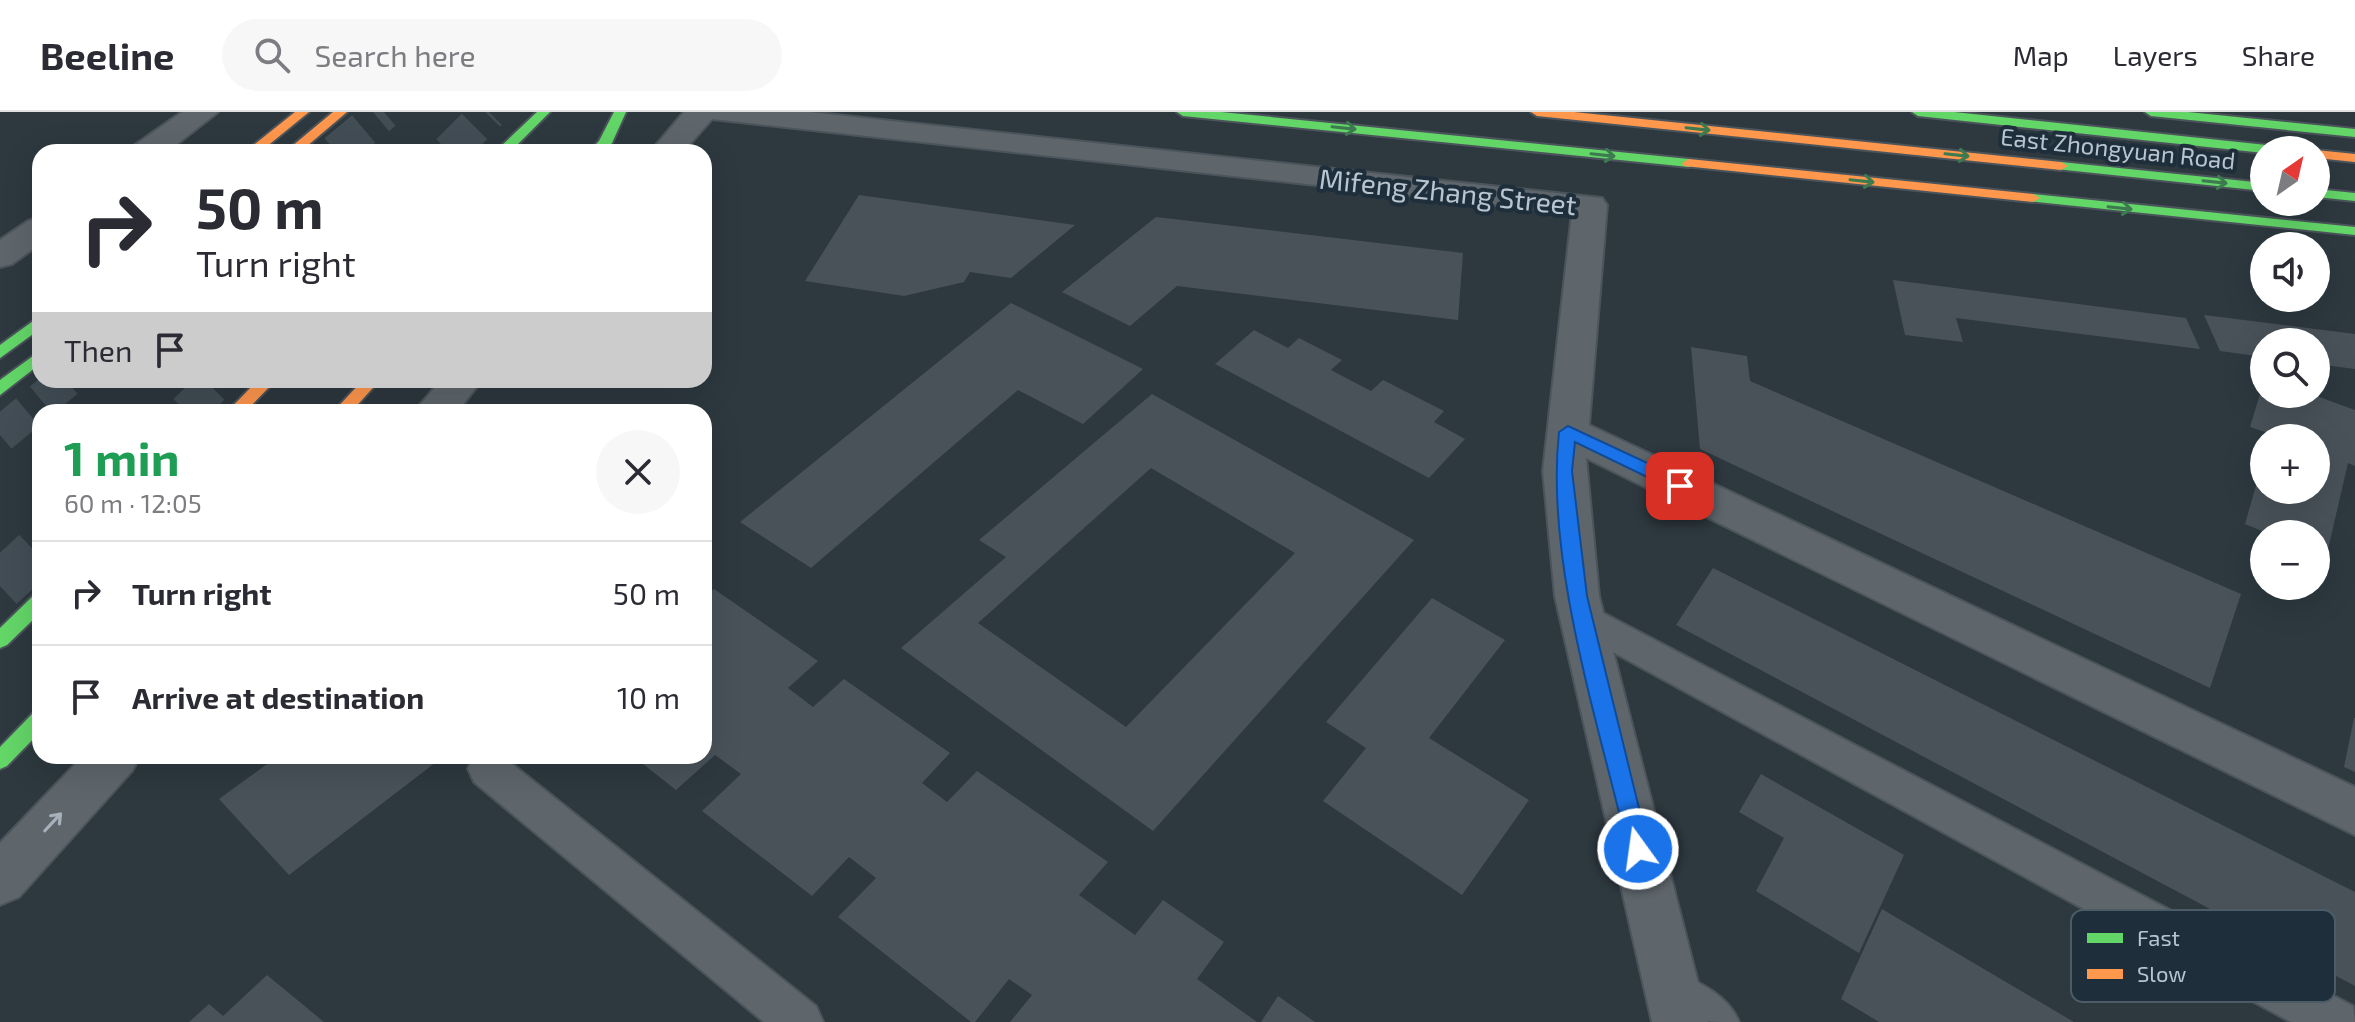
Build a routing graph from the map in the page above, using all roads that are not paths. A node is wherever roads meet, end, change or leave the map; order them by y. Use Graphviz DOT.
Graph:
graph roads {
  1 [pos="202,112"];
  2 [pos="303,112"];
  3 [pos="341,112"];
  4 [pos="544,112"];
  5 [pos="620,112"];
  6 [pos="701,112"];
  7 [pos="720,112"];
  8 [pos="1183,112"];
  9 [pos="1537,112"];
  10 [pos="1918,112"];
  11 [pos="2151,112"];
  12 [pos="2355,133"];
  13 [pos="157,144"];
  14 [pos="262,144"];
  15 [pos="302,144"];
  16 [pos="510,144"];
  17 [pos="604,144"];
  18 [pos="673,144"];
  19 [pos="2250,147"];
  20 [pos="2330,155"];
  21 [pos="2355,158"];
  22 [pos="2250,186"];
  23 [pos="2330,194"];
  24 [pos="2355,197"];
  25 [pos="2355,231"];
  26 [pos="32,234"];
  27 [pos="0,256"];
  28 [pos="32,327"];
  29 [pos="0,353"];
  30 [pos="32,363"];
  31 [pos="260,388"];
  32 [pos="364,388"];
  33 [pos="456,388"];
  34 [pos="0,389"];
  35 [pos="243,404"];
  36 [pos="349,404"];
  37 [pos="441,404"];
  38 [pos="1568,432"];
  39 [pos="32,609"];
  40 [pos="1582,617"];
  41 [pos="0,640"];
  42 [pos="32,727"];
  43 [pos="0,760"];
  44 [pos="108,764"];
  45 [pos="488,769"];
  46 [pos="2355,812"];
  47 [pos="0,880"];
  48 [pos="2128,910"];
  49 [pos="2300,1002"];
  50 [pos="1677,1008"];
  51 [pos="800,1022"];
  52 [pos="1716,1022"];
  53 [pos="2337,1022"];
  1 -- 13 [label="street"];
  2 -- 14 [label="main road"];
  3 -- 15 [label="main road"];
  4 -- 16 [label="main road"];
  5 -- 17 [label="main road"];
  6 -- 18 [label="street"];
  7 -- 38 [label="street, Mifeng Zhang Street"];
  8 -- 25 [label="main road, one-way"];
  9 -- 22 [label="main road, East Zhongyuan Road, one-way"];
  10 -- 19 [label="main road, East Zhongyuan Road"];
  11 -- 12 [label="main road"];
  20 -- 21 [label="main road"];
  23 -- 24 [label="main road"];
  26 -- 27 [label="street"];
  28 -- 29 [label="main road"];
  30 -- 34 [label="main road"];
  31 -- 35 [label="main road"];
  32 -- 36 [label="main road"];
  33 -- 37 [label="street"];
  38 -- 40 [label="street, Mifeng Zhang Street"];
  38 -- 46 [label="street"];
  39 -- 41 [label="main road"];
  40 -- 48 [label="lane"];
  40 -- 50 [label="street, Mifeng Zhang Street"];
  42 -- 43 [label="main road"];
  47 -- 44 [label="street, one-way"];
  45 -- 51 [label="lane"];
  49 -- 53 [label="lane"];
  50 -- 52 [label="lane"];
}
